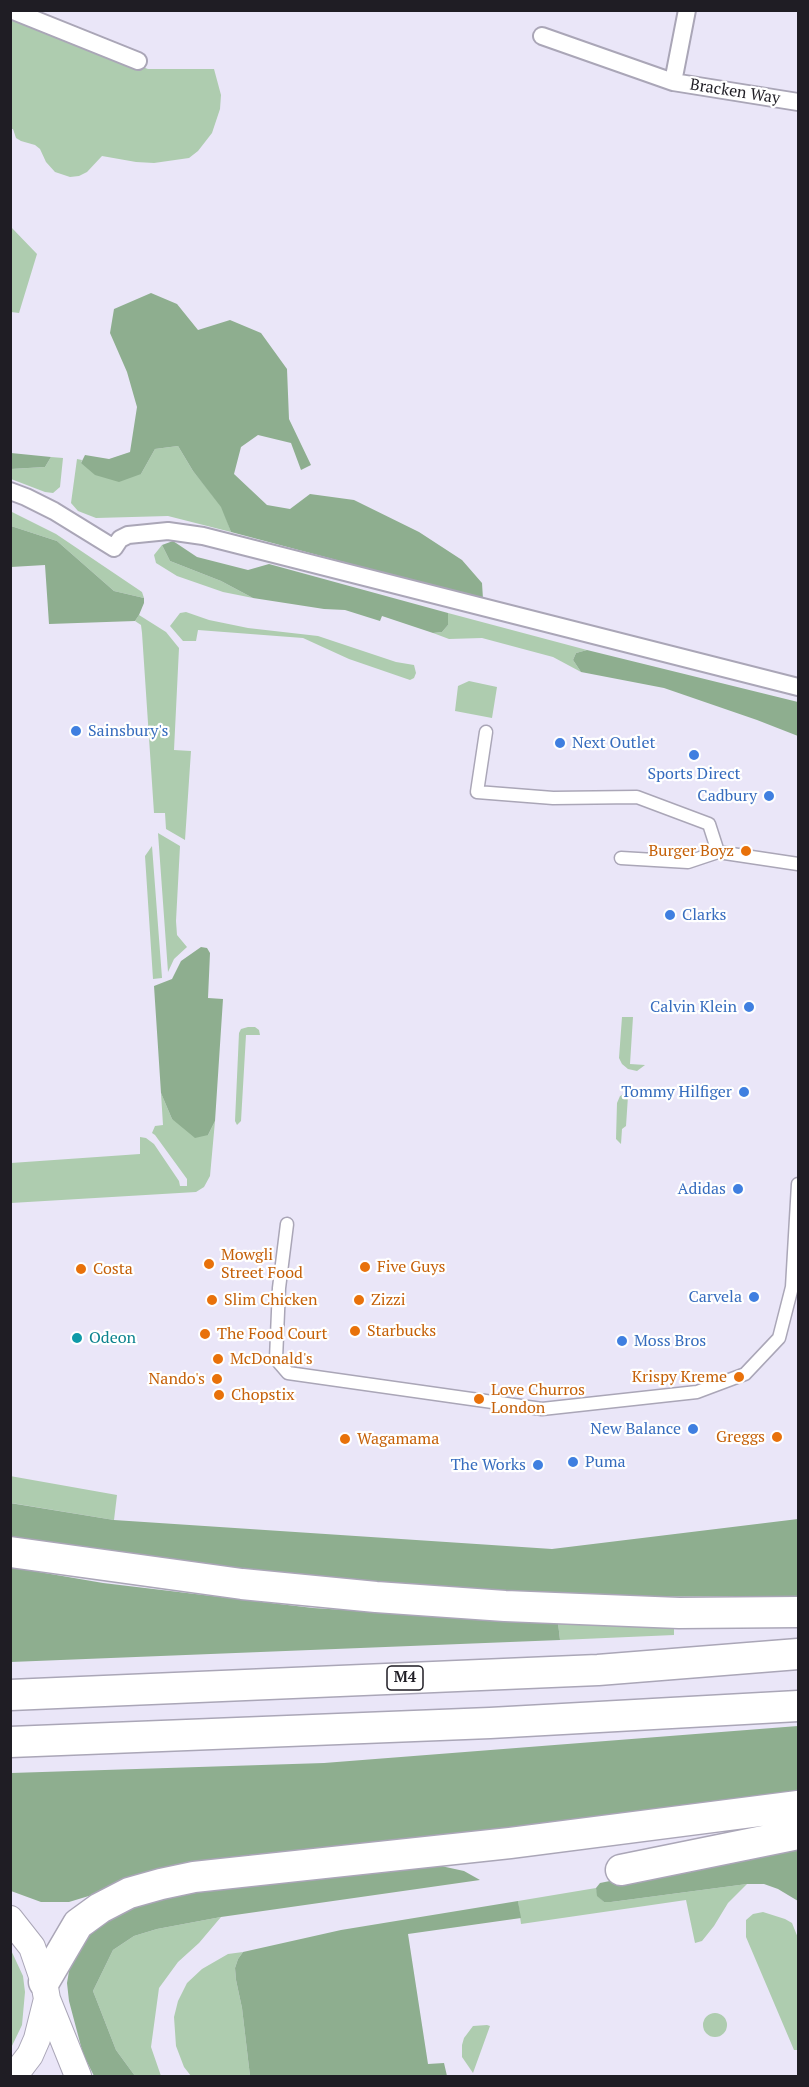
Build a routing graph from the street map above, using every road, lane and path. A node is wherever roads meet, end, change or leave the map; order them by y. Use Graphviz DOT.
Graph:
graph roads {
  1 [pos="11,10"];
  2 [pos="687,10"];
  3 [pos="542,36"];
  4 [pos="138,61"];
  5 [pos="673,82"];
  6 [pos="798,102"];
  7 [pos="10,491"];
  8 [pos="798,687"];
  9 [pos="486,732"];
  10 [pos="718,852"];
  11 [pos="621,858"];
  12 [pos="798,864"];
  13 [pos="798,1184"];
  14 [pos="287,1224"];
  15 [pos="10,1552"];
  16 [pos="798,1612"];
  17 [pos="798,1654"];
  18 [pos="10,1695"];
  19 [pos="798,1706"];
  20 [pos="10,1742"];
  21 [pos="798,1806"];
  22 [pos="798,1834"];
  23 [pos="621,1870"];
  24 [pos="10,1919"];
  25 [pos="45,1991"];
  26 [pos="14,2076"];
  27 [pos="78,2076"];
  1 -- 4 [label="street"];
  2 -- 5 [label="street, Bracken Way"];
  3 -- 5 [label="street"];
  5 -- 6 [label="street, Bracken Way"];
  7 -- 8 [label="street"];
  9 -- 10 [label="street"];
  10 -- 11 [label="street"];
  10 -- 12 [label="street"];
  13 -- 14 [label="street"];
  15 -- 16 [label="highway"];
  17 -- 18 [label="highway, M4"];
  19 -- 20 [label="highway"];
  21 -- 25 [label="highway"];
  22 -- 23 [label="highway"];
  24 -- 25 [label="main road"];
  25 -- 26 [label="main road"];
  25 -- 27 [label="main road"];
}
